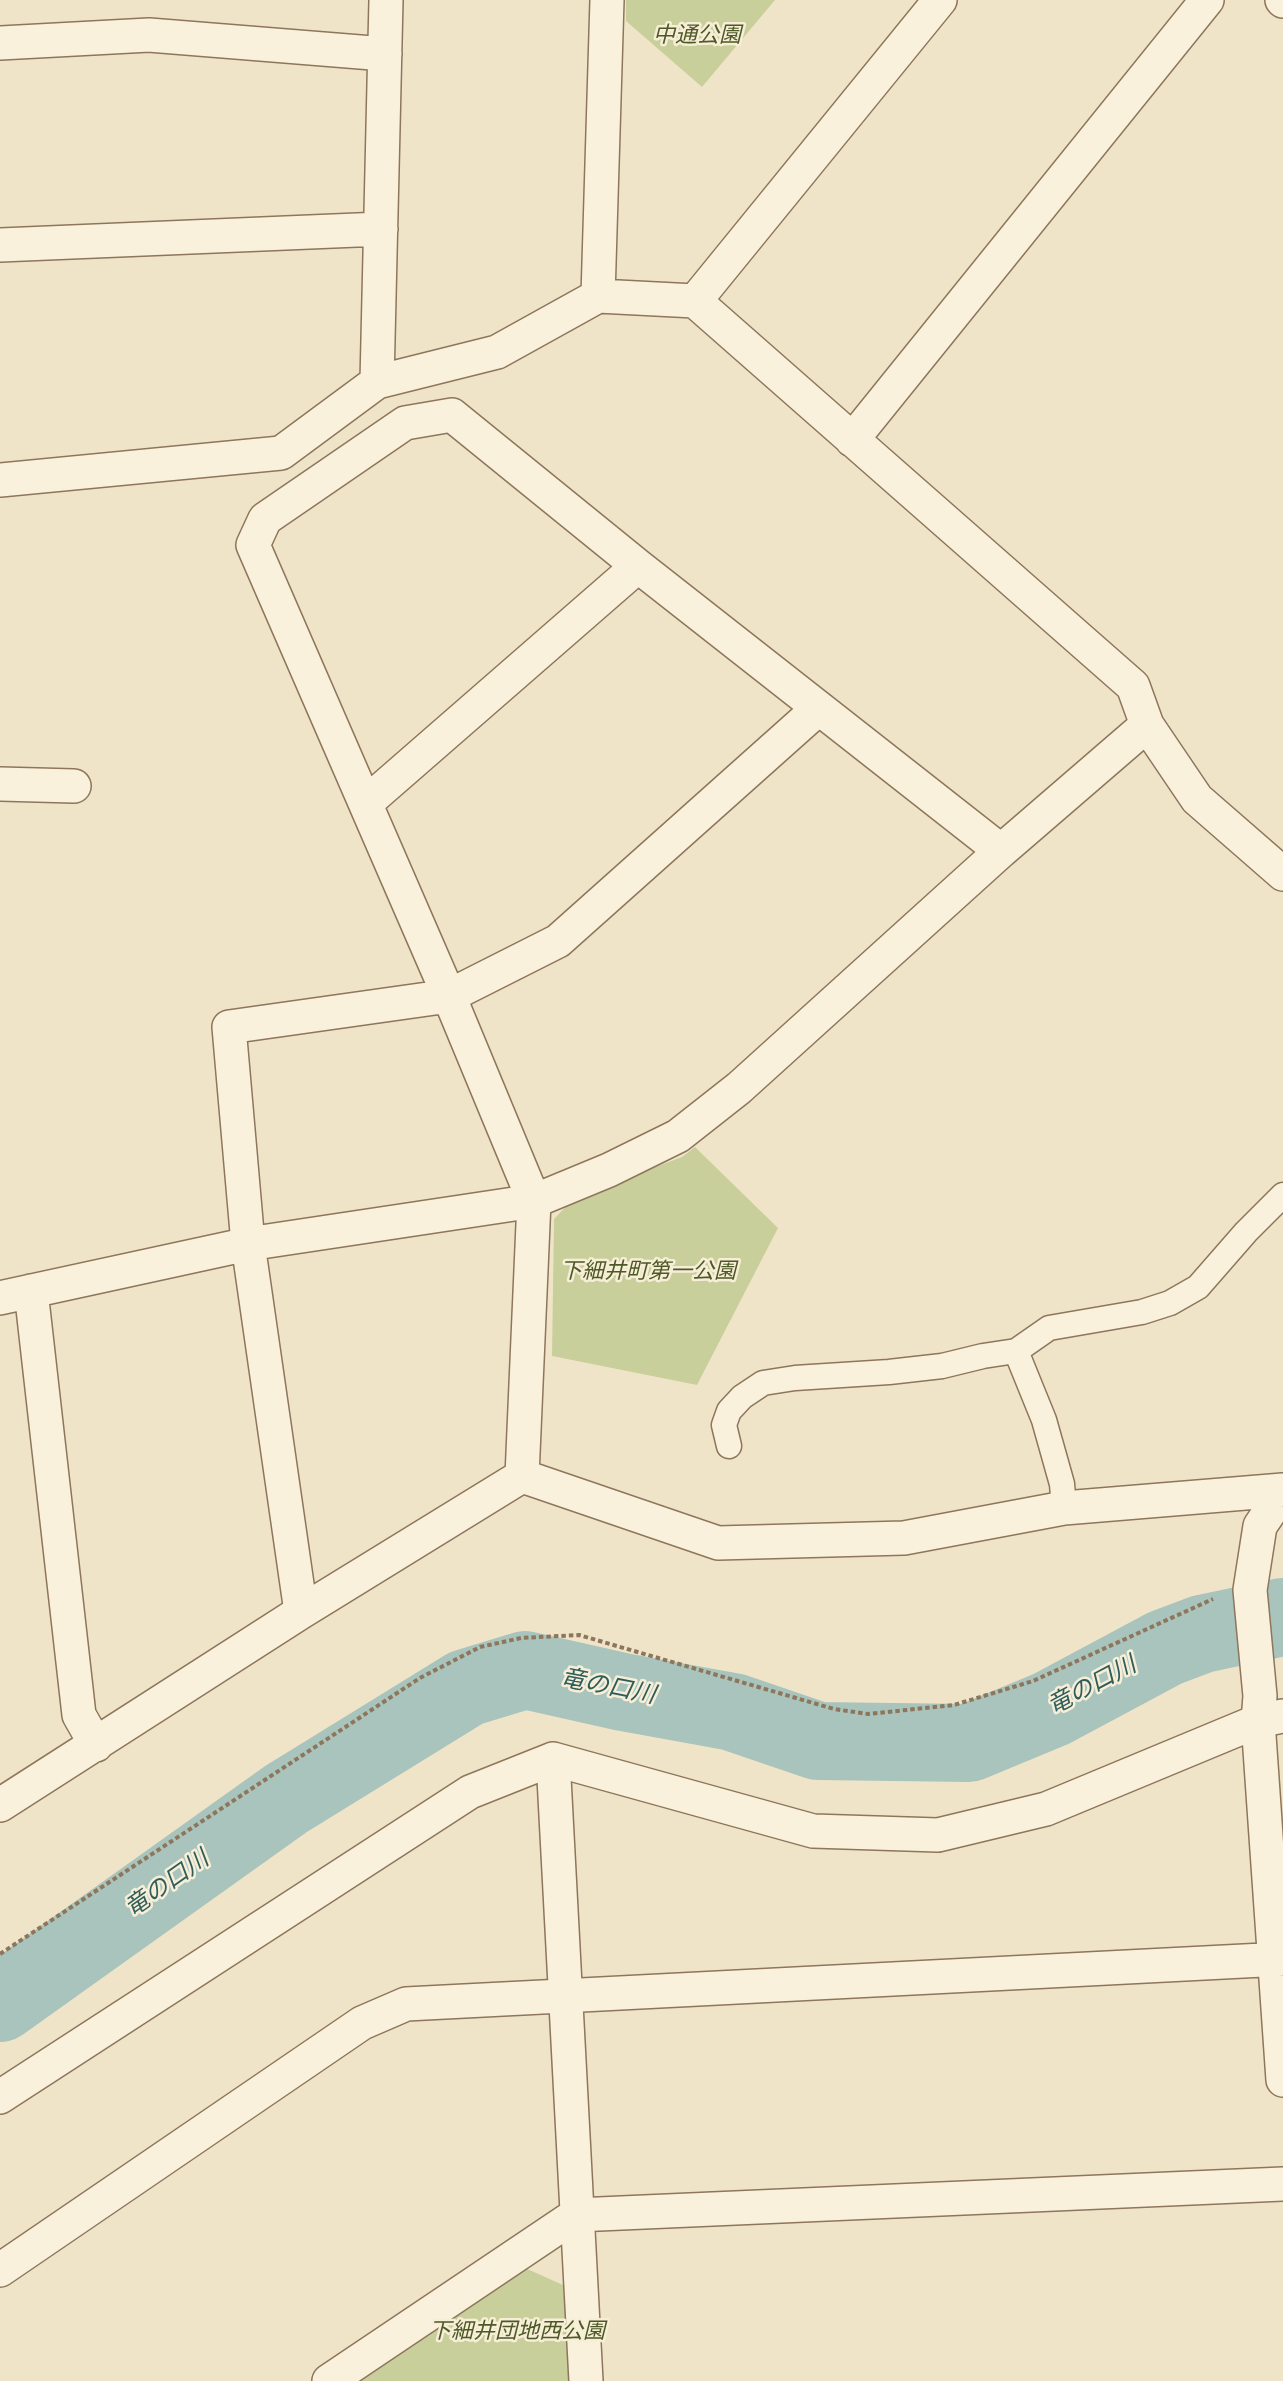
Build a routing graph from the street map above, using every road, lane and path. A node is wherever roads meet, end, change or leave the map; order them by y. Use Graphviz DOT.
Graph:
graph roads {
  1 [pos="386,0"];
  2 [pos="607,0"];
  3 [pos="940,0"];
  4 [pos="1207,0"];
  5 [pos="0,43"];
  6 [pos="385,54"];
  7 [pos="381,229"];
  8 [pos="0,245"];
  9 [pos="598,296"];
  10 [pos="694,302"];
  11 [pos="377,382"];
  12 [pos="852,440"];
  13 [pos="0,480"];
  14 [pos="638,566"];
  15 [pos="819,708"];
  16 [pos="1147,725"];
  17 [pos="0,784"];
  18 [pos="74,786"];
  19 [pos="366,803"];
  20 [pos="1001,851"];
  21 [pos="1283,874"];
  22 [pos="449,996"];
  23 [pos="1283,1195"];
  24 [pos="534,1202"];
  25 [pos="248,1244"];
  26 [pos="16,1294"];
  27 [pos="1016,1351"];
  28 [pos="729,1446"];
  29 [pos="522,1476"];
  30 [pos="1283,1491"];
  31 [pos="1064,1508"];
  32 [pos="1251,1586"];
  33 [pos="301,1612"];
  34 [pos="1267,1711"];
  35 [pos="96,1745"];
  36 [pos="553,1759"];
  37 [pos="0,1805"];
  38 [pos="0,1954"];
  39 [pos="1279,1959"];
  40 [pos="566,1996"];
  41 [pos="1283,2080"];
  42 [pos="0,2097"];
  43 [pos="1283,2184"];
  44 [pos="576,2215"];
  45 [pos="0,2270"];
  46 [pos="328,2381"];
  47 [pos="586,2381"];
  1 -- 6 [label="street"];
  2 -- 9 [label="street"];
  3 -- 10 [label="street"];
  4 -- 12 [label="street"];
  5 -- 6 [label="street"];
  6 -- 7 [label="street"];
  7 -- 8 [label="street"];
  7 -- 11 [label="street"];
  9 -- 10 [label="street"];
  9 -- 11 [label="street"];
  10 -- 12 [label="street"];
  11 -- 13 [label="street"];
  12 -- 16 [label="street"];
  14 -- 15 [label="street"];
  14 -- 19 [label="street"];
  14 -- 19 [label="street"];
  15 -- 20 [label="street"];
  15 -- 22 [label="street"];
  16 -- 20 [label="street"];
  16 -- 21 [label="street"];
  17 -- 18 [label="street"];
  19 -- 22 [label="street"];
  20 -- 24 [label="street"];
  22 -- 24 [label="street"];
  22 -- 25 [label="street"];
  23 -- 27 [label="lane"];
  24 -- 25 [label="street"];
  24 -- 29 [label="street"];
  25 -- 26 [label="street"];
  25 -- 33 [label="street"];
  26 -- 35 [label="street"];
  27 -- 28 [label="lane"];
  27 -- 31 [label="lane"];
  29 -- 31 [label="street"];
  29 -- 33 [label="street"];
  30 -- 31 [label="street"];
  30 -- 32 [label="street"];
  32 -- 34 [label="street"];
  32 -- 38 [label="path"];
  33 -- 35 [label="street"];
  34 -- 36 [label="street"];
  34 -- 39 [label="street"];
  35 -- 37 [label="street"];
  36 -- 40 [label="street"];
  36 -- 42 [label="street"];
  39 -- 40 [label="street"];
  39 -- 41 [label="street"];
  40 -- 44 [label="street"];
  40 -- 45 [label="street"];
  43 -- 44 [label="street"];
  44 -- 46 [label="street"];
  44 -- 47 [label="street"];
}
